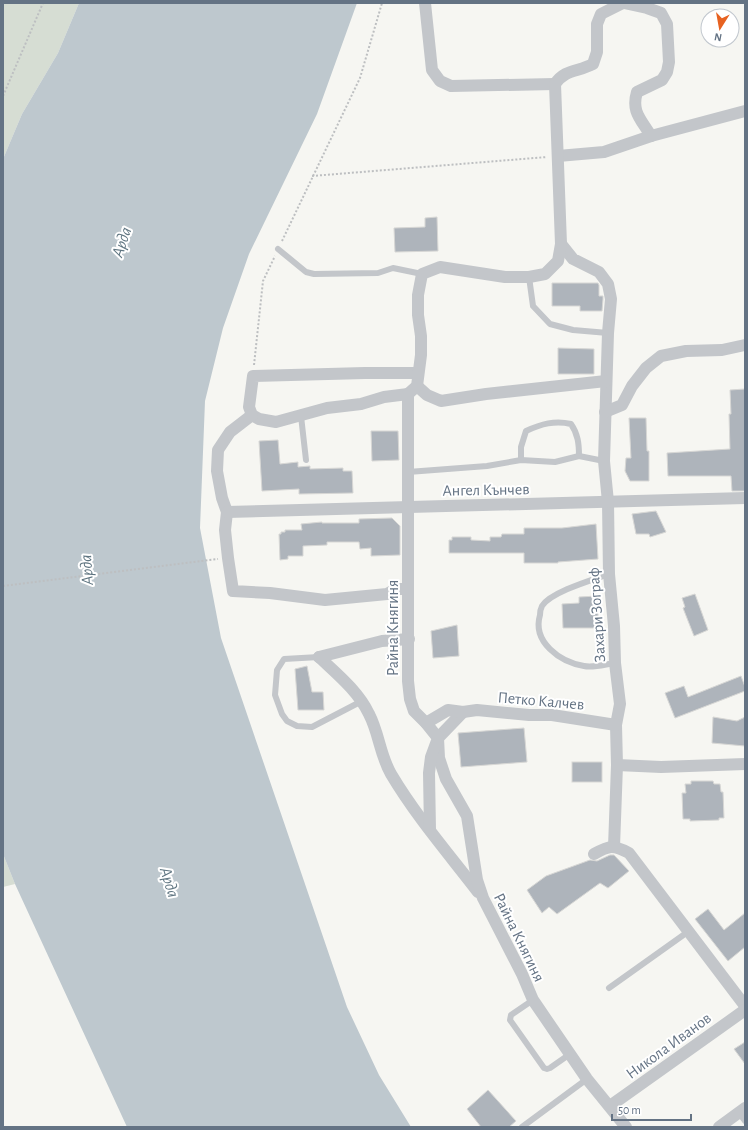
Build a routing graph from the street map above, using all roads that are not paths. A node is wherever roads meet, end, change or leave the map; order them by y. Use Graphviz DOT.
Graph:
graph roads {
  1 [pos="425,3"];
  2 [pos="623,3"];
  3 [pos="555,84"];
  4 [pos="745,111"];
  5 [pos="651,136"];
  6 [pos="558,156"];
  7 [pos="561,244"];
  8 [pos="278,249"];
  9 [pos="422,274"];
  10 [pos="528,277"];
  11 [pos="608,333"];
  12 [pos="745,345"];
  13 [pos="418,373"];
  14 [pos="606,381"];
  15 [pos="412,390"];
  16 [pos="605,412"];
  17 [pos="252,415"];
  18 [pos="301,416"];
  19 [pos="579,456"];
  20 [pos="306,460"];
  21 [pos="522,460"];
  22 [pos="604,461"];
  23 [pos="408,472"];
  24 [pos="745,498"];
  25 [pos="608,502"];
  26 [pos="409,507"];
  27 [pos="227,512"];
  28 [pos="609,574"];
  29 [pos="408,590"];
  30 [pos="409,639"];
  31 [pos="319,657"];
  32 [pos="615,663"];
  33 [pos="362,701"];
  34 [pos="463,712"];
  35 [pos="426,723"];
  36 [pos="616,725"];
  37 [pos="438,738"];
  38 [pos="745,764"];
  39 [pos="617,765"];
  40 [pos="430,830"];
  41 [pos="614,847"];
  42 [pos="594,854"];
  43 [pos="483,898"];
  44 [pos="688,931"];
  45 [pos="609,988"];
  46 [pos="533,1000"];
  47 [pos="745,1006"];
  48 [pos="745,1010"];
  49 [pos="570,1054"];
  50 [pos="587,1080"];
  51 [pos="610,1106"];
  52 [pos="743,1114"];
  53 [pos="522,1127"];
  54 [pos="626,1127"];
  55 [pos="719,1127"];
  1 -- 3 [label="street"];
  2 -- 3 [label="street"];
  2 -- 5 [label="street"];
  3 -- 6 [label="street"];
  4 -- 5 [label="street"];
  5 -- 6 [label="street"];
  6 -- 7 [label="street"];
  7 -- 10 [label="street"];
  7 -- 11 [label="street, Захари Зограф"];
  8 -- 9 [label="lane"];
  9 -- 10 [label="street"];
  9 -- 13 [label="street, Райна Княгиня"];
  10 -- 11 [label="lane"];
  11 -- 14 [label="street, Захари Зограф"];
  12 -- 16 [label="street"];
  13 -- 15 [label="street, Райна Княгиня"];
  13 -- 17 [label="street"];
  14 -- 15 [label="street"];
  14 -- 16 [label="street, Захари Зограф"];
  15 -- 18 [label="street"];
  15 -- 23 [label="street, Райна Княгиня"];
  16 -- 22 [label="street, Захари Зограф"];
  17 -- 18 [label="street"];
  17 -- 27 [label="street"];
  18 -- 20 [label="lane"];
  19 -- 21 [label="lane"];
  19 -- 21 [label="lane"];
  19 -- 22 [label="lane"];
  21 -- 23 [label="lane"];
  22 -- 25 [label="street, Захари Зограф"];
  23 -- 26 [label="street, Райна Княгиня"];
  24 -- 25 [label="street, Ангел Кънчев"];
  25 -- 26 [label="street, Ангел Кънчев"];
  25 -- 28 [label="street, Захари Зограф"];
  26 -- 27 [label="street, Ангел Кънчев"];
  26 -- 29 [label="street, Райна Княгиня"];
  27 -- 29 [label="street"];
  28 -- 32 [label="street, Захари Зограф"];
  28 -- 32 [label="lane"];
  29 -- 30 [label="street, Райна Княгиня"];
  30 -- 31 [label="street"];
  30 -- 35 [label="street, Райна Княгиня"];
  31 -- 33 [label="street"];
  31 -- 33 [label="lane"];
  32 -- 36 [label="street, Захари Зограф"];
  33 -- 40 [label="street"];
  34 -- 35 [label="street, Петко Калчев"];
  34 -- 36 [label="street, Петко Калчев"];
  34 -- 37 [label="street"];
  35 -- 37 [label="street, Райна Княгиня"];
  36 -- 39 [label="street, Захари Зограф"];
  37 -- 40 [label="street"];
  37 -- 43 [label="street, Райна Княгиня"];
  38 -- 39 [label="street"];
  39 -- 41 [label="street, Захари Зограф"];
  40 -- 43 [label="street"];
  41 -- 42 [label="street"];
  41 -- 44 [label="street"];
  43 -- 46 [label="street, Райна Княгиня"];
  44 -- 45 [label="lane"];
  44 -- 47 [label="street"];
  46 -- 49 [label="street, Райна Княгиня"];
  46 -- 49 [label="lane"];
  48 -- 51 [label="street, Никола Иванов"];
  49 -- 50 [label="street, Райна Княгиня"];
  50 -- 51 [label="street, Райна Княгиня"];
  50 -- 53 [label="lane"];
  51 -- 54 [label="street, Райна Княгиня"];
  52 -- 55 [label="street"];
}
